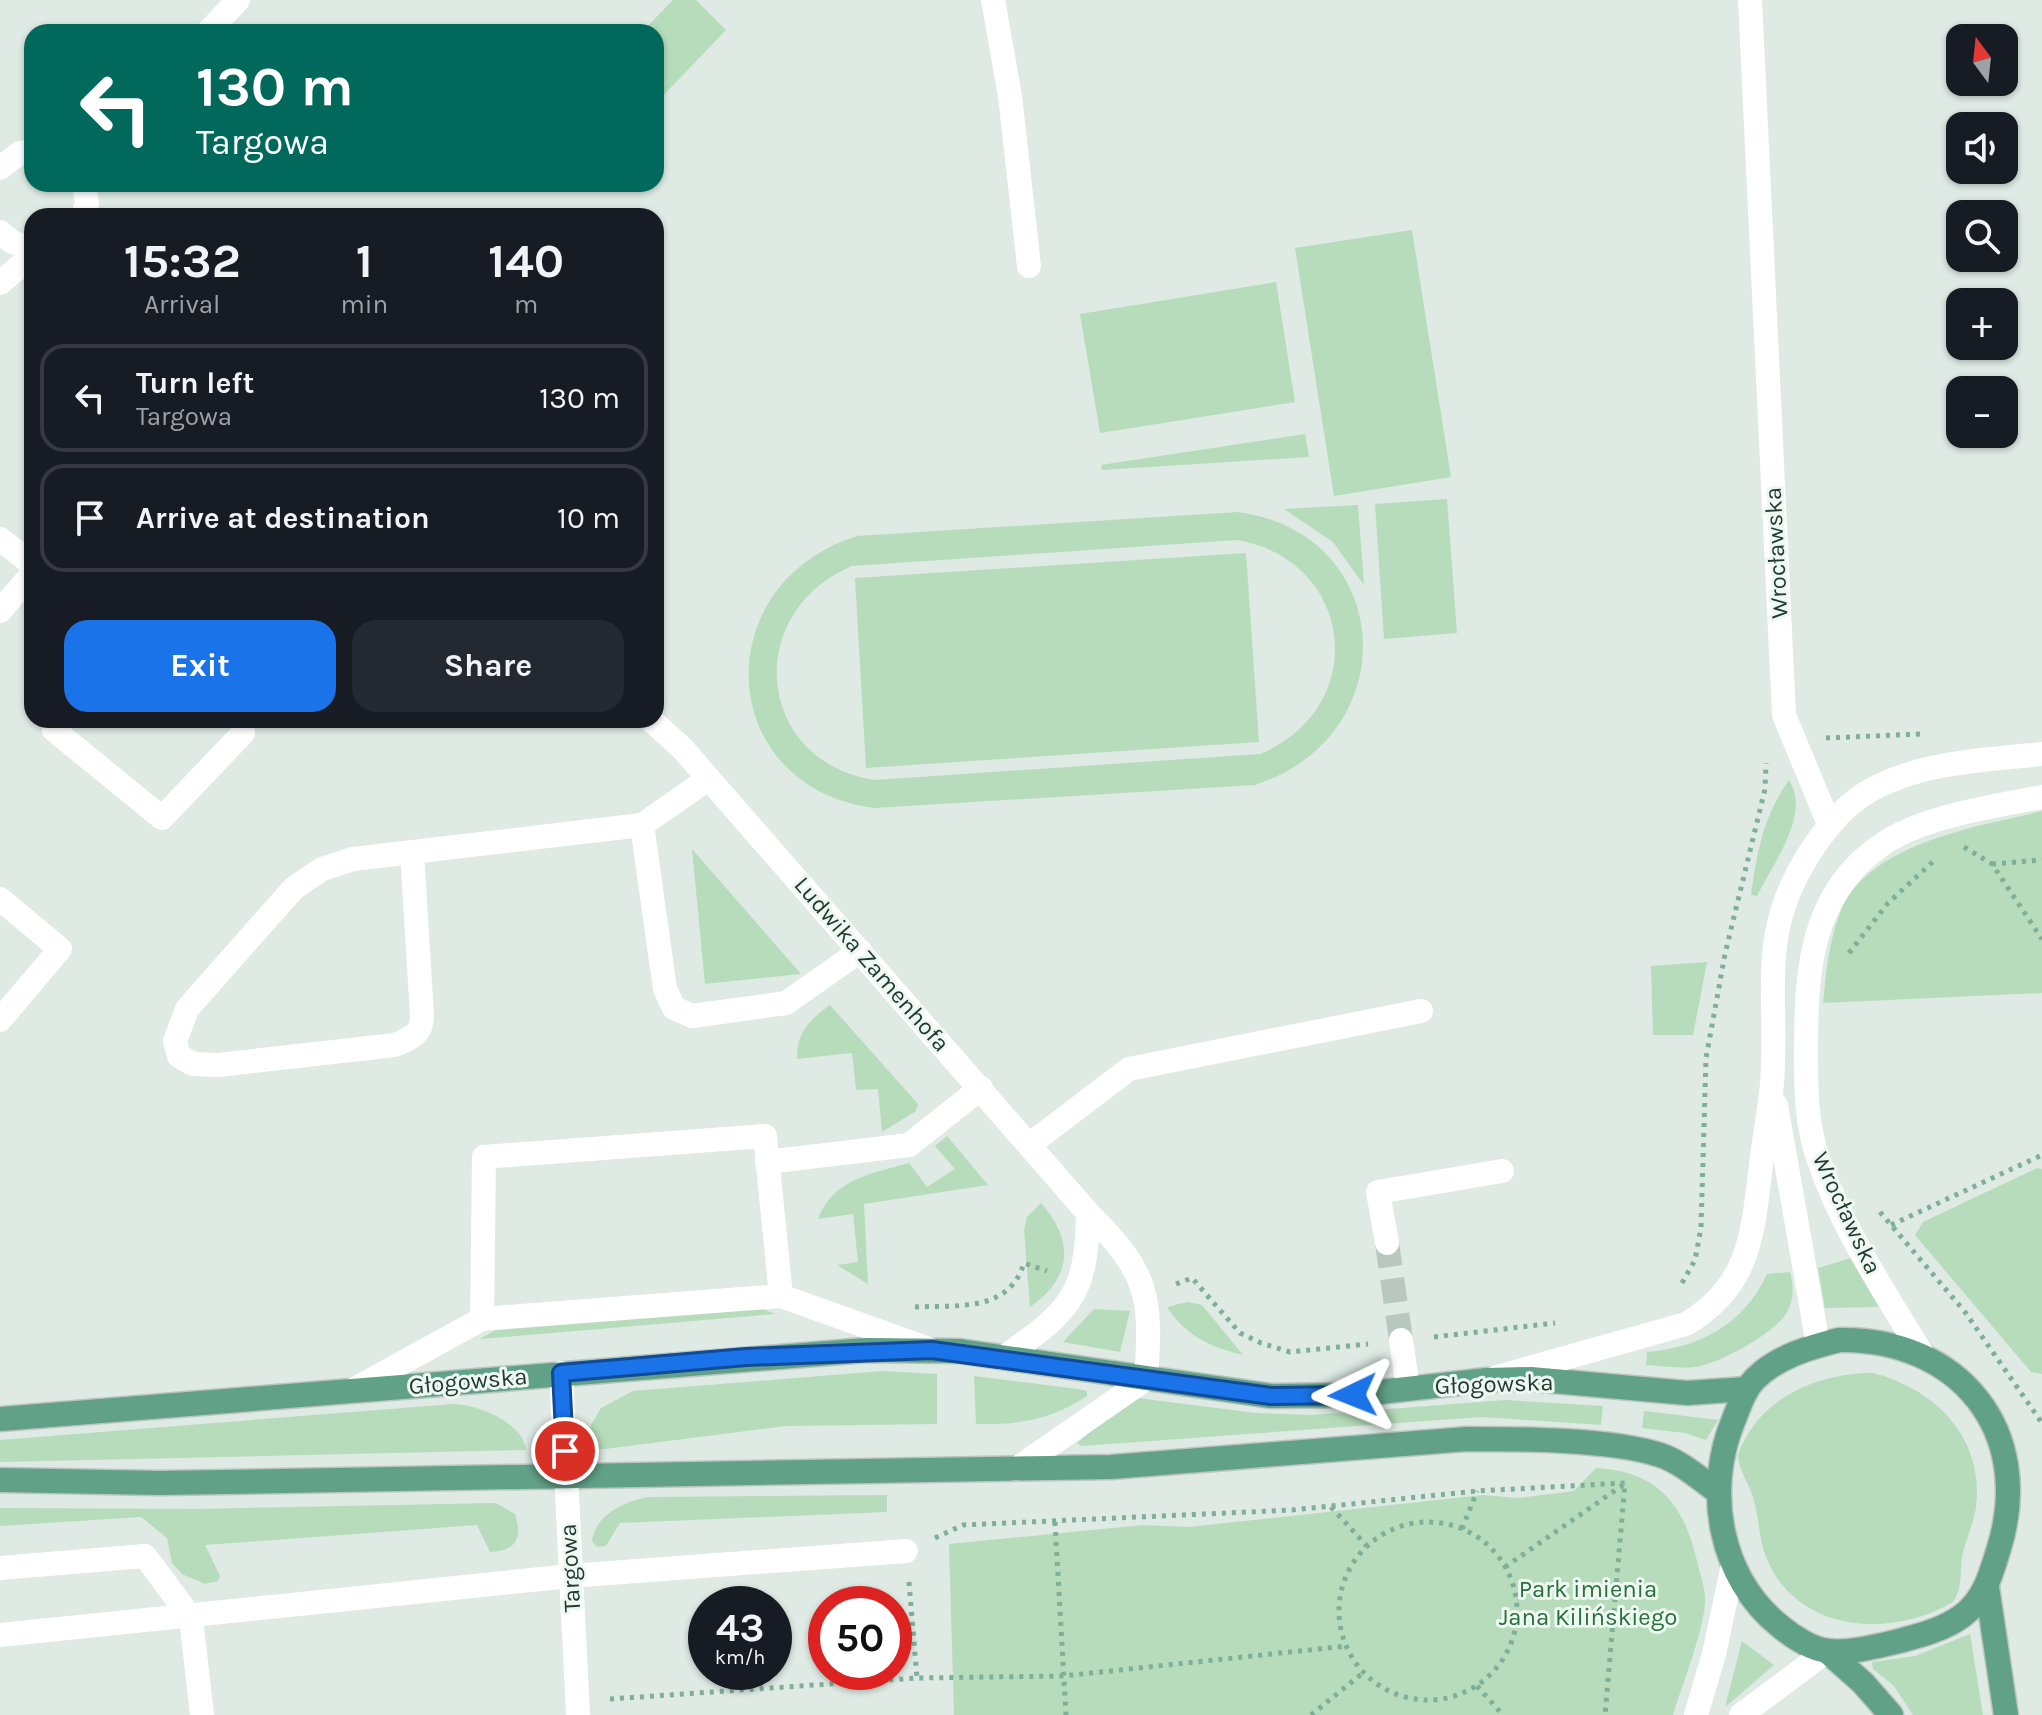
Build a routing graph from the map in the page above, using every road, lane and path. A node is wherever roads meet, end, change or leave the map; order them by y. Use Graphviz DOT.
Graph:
graph roads {
  1 [pos="238,0"];
  2 [pos="993,0"];
  3 [pos="1750,0"];
  4 [pos="216,24"];
  5 [pos="24,152"];
  6 [pos="0,168"];
  7 [pos="0,232"];
  8 [pos="24,246"];
  9 [pos="24,263"];
  10 [pos="1029,266"];
  11 [pos="0,283"];
  12 [pos="0,539"];
  13 [pos="24,558"];
  14 [pos="24,583"];
  15 [pos="0,611"];
  16 [pos="238,728"];
  17 [pos="659,728"];
  18 [pos="54,730"];
  19 [pos="1792,740"];
  20 [pos="2042,754"];
  21 [pos="1933,770"];
  22 [pos="708,779"];
  23 [pos="2042,797"];
  24 [pos="1829,824"];
  25 [pos="642,825"];
  26 [pos="412,852"];
  27 [pos="1946,852"];
  28 [pos="2042,860"];
  29 [pos="0,899"];
  30 [pos="2042,939"];
  31 [pos="860,951"];
  32 [pos="1844,963"];
  33 [pos="1421,1011"];
  34 [pos="0,1020"];
  35 [pos="1772,1083"];
  36 [pos="981,1088"];
  37 [pos="1029,1145"];
  38 [pos="2042,1155"];
  39 [pos="767,1162"];
  40 [pos="1502,1171"];
  41 [pos="1872,1202"];
  42 [pos="1088,1213"];
  43 [pos="1892,1225"];
  44 [pos="1387,1243"];
  45 [pos="1024,1263"];
  46 [pos="1679,1287"];
  47 [pos="781,1296"];
  48 [pos="963,1305"];
  49 [pos="482,1319"];
  50 [pos="1401,1340"];
  51 [pos="1818,1345"];
  52 [pos="932,1350"];
  53 [pos="1922,1354"];
  54 [pos="1003,1358"];
  55 [pos="561,1373"];
  56 [pos="1146,1379"];
  57 [pos="1487,1380"];
  58 [pos="1408,1388"];
  59 [pos="1746,1389"];
  60 [pos="351,1391"];
  61 [pos="0,1419"];
  62 [pos="2042,1423"];
  63 [pos="1016,1469"];
  64 [pos="566,1476"];
  65 [pos="0,1480"];
  66 [pos="1625,1483"];
  67 [pos="1477,1491"];
  68 [pos="1718,1492"];
  69 [pos="1330,1506"];
  70 [pos="1055,1522"];
  71 [pos="963,1525"];
  72 [pos="1462,1529"];
  73 [pos="1367,1546"];
  74 [pos="906,1551"];
  75 [pos="1733,1565"];
  76 [pos="1505,1567"];
  77 [pos="0,1568"];
  78 [pos="570,1576"];
  79 [pos="1987,1587"];
  80 [pos="191,1618"];
  81 [pos="0,1635"];
  82 [pos="1347,1646"];
  83 [pos="1827,1651"];
  84 [pos="1364,1672"];
  85 [pos="1063,1676"];
  86 [pos="917,1678"];
  87 [pos="1477,1686"];
  88 [pos="577,1708"];
  89 [pos="202,1715"];
  90 [pos="1066,1715"];
  91 [pos="1311,1715"];
  92 [pos="1503,1715"];
  93 [pos="1605,1715"];
  94 [pos="1696,1715"];
  95 [pos="1741,1715"];
  96 [pos="1891,1715"];
  97 [pos="2006,1715"];
  1 -- 4 [label="street"];
  2 -- 10 [label="street"];
  3 -- 19 [label="street, Wrocławska"];
  5 -- 6 [label="street"];
  7 -- 8 [label="street"];
  9 -- 11 [label="street"];
  12 -- 13 [label="street"];
  14 -- 15 [label="street"];
  16 -- 18 [label="street"];
  17 -- 22 [label="street, Ludwika Zamenhofa"];
  19 -- 21 [label="path"];
  19 -- 24 [label="street, Wrocławska"];
  19 -- 46 [label="path"];
  20 -- 21 [label="street"];
  21 -- 24 [label="street"];
  22 -- 25 [label="street"];
  22 -- 31 [label="street, Ludwika Zamenhofa"];
  23 -- 53 [label="street, Wrocławska"];
  24 -- 35 [label="street, Wrocławska"];
  25 -- 26 [label="street"];
  25 -- 31 [label="street"];
  26 -- 26 [label="street"];
  27 -- 32 [label="path"];
  28 -- 30 [label="path"];
  29 -- 34 [label="street"];
  31 -- 36 [label="street, Ludwika Zamenhofa"];
  33 -- 37 [label="street"];
  35 -- 51 [label="street, Wrocławska"];
  35 -- 57 [label="street, Wrocławska"];
  36 -- 37 [label="street, Ludwika Zamenhofa"];
  36 -- 39 [label="street"];
  37 -- 42 [label="street, Ludwika Zamenhofa"];
  38 -- 43 [label="path"];
  39 -- 47 [label="street"];
  39 -- 49 [label="street"];
  40 -- 44 [label="street"];
  41 -- 43 [label="path"];
  42 -- 54 [label="street"];
  42 -- 56 [label="street, Ludwika Zamenhofa"];
  43 -- 62 [label="path"];
  45 -- 48 [label="path"];
  47 -- 49 [label="street"];
  47 -- 52 [label="street"];
  49 -- 60 [label="street"];
  50 -- 58 [label="street"];
  51 -- 53 [label="main road"];
  51 -- 59 [label="main road"];
  52 -- 54 [label="main road, Głogowska"];
  52 -- 55 [label="main road, Głogowska"];
  53 -- 79 [label="main road"];
  54 -- 56 [label="main road, Głogowska"];
  55 -- 60 [label="main road, Głogowska"];
  55 -- 64 [label="street, Targowa"];
  56 -- 58 [label="main road, Głogowska"];
  56 -- 63 [label="street"];
  57 -- 58 [label="main road, Głogowska"];
  57 -- 59 [label="main road, Głogowska"];
  59 -- 68 [label="main road"];
  60 -- 61 [label="main road, Głogowska"];
  63 -- 64 [label="main road"];
  63 -- 68 [label="main road"];
  64 -- 65 [label="main road"];
  64 -- 78 [label="street, Targowa"];
  66 -- 67 [label="path"];
  66 -- 76 [label="path"];
  66 -- 93 [label="path"];
  67 -- 69 [label="path"];
  67 -- 72 [label="path"];
  68 -- 75 [label="main road"];
  69 -- 70 [label="path"];
  69 -- 73 [label="path"];
  70 -- 71 [label="path"];
  70 -- 85 [label="path"];
  72 -- 73 [label="path"];
  72 -- 76 [label="path"];
  73 -- 82 [label="path"];
  74 -- 78 [label="street"];
  74 -- 86 [label="path"];
  75 -- 83 [label="main road"];
  75 -- 94 [label="street"];
  76 -- 87 [label="path"];
  77 -- 80 [label="street"];
  78 -- 80 [label="street"];
  78 -- 88 [label="street, Targowa"];
  79 -- 83 [label="main road"];
  79 -- 97 [label="main road"];
  80 -- 81 [label="street"];
  80 -- 89 [label="street"];
  82 -- 84 [label="path"];
  82 -- 85 [label="path"];
  83 -- 95 [label="street"];
  83 -- 96 [label="main road"];
  84 -- 87 [label="path"];
  84 -- 91 [label="path"];
  85 -- 86 [label="path"];
  85 -- 90 [label="path"];
  86 -- 88 [label="path"];
  87 -- 92 [label="path"];
}
